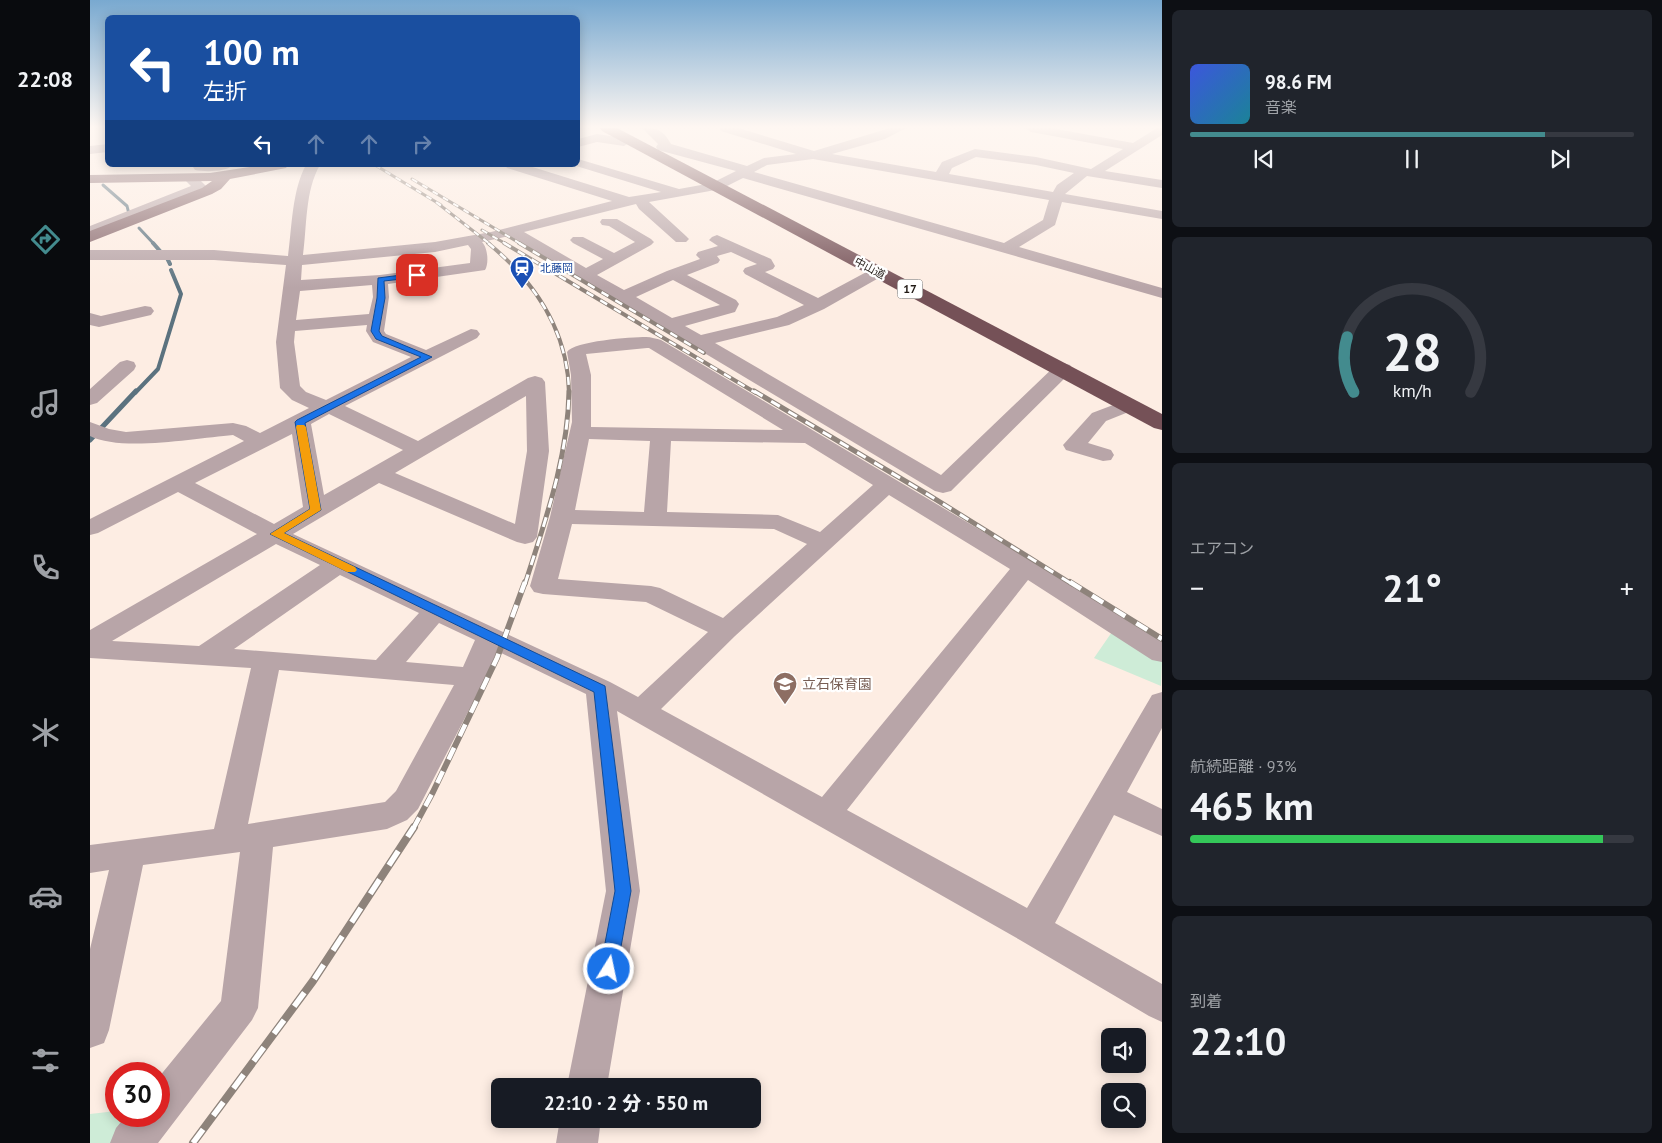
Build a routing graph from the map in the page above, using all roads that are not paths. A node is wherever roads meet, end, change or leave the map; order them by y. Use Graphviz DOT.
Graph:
graph roads {
  1 [pos="193,181"];
  2 [pos="219,181"];
  3 [pos="307,181"];
  4 [pos="569,181"];
  5 [pos="641,181"];
  6 [pos="708,181"];
  7 [pos="726,181"];
  8 [pos="777,181"];
  9 [pos="960,181"];
  10 [pos="1073,181"];
  11 [pos="1146,181"];
  12 [pos="1162,184"];
  13 [pos="716,186"];
  14 [pos="142,190"];
  15 [pos="681,193"];
  16 [pos="1056,198"];
  17 [pos="634,200"];
  18 [pos="1162,205"];
  19 [pos="156,206"];
  20 [pos="1108,206"];
  21 [pos="175,211"];
  22 [pos="1162,215"];
  23 [pos="607,222"];
  24 [pos="90,231"];
  25 [pos="512,231"];
  26 [pos="90,237"];
  27 [pos="681,239"];
  28 [pos="578,240"];
  29 [pos="472,241"];
  30 [pos="90,244"];
  31 [pos="1005,249"];
  32 [pos="90,255"];
  33 [pos="615,259"];
  34 [pos="294,262"];
  35 [pos="878,272"];
  36 [pos="586,274"];
  37 [pos="673,274"];
  38 [pos="380,280"];
  39 [pos="293,286"];
  40 [pos="1162,293"];
  41 [pos="624,296"];
  42 [pos="818,305"];
  43 [pos="145,311"];
  44 [pos="90,318"];
  45 [pos="377,319"];
  46 [pos="672,324"];
  47 [pos="287,326"];
  48 [pos="471,334"];
  49 [pos="701,341"];
  50 [pos="428,357"];
  51 [pos="127,366"];
  52 [pos="1063,369"];
  53 [pos="90,399"];
  54 [pos="1129,405"];
  55 [pos="330,407"];
  56 [pos="300,422"];
  57 [pos="1162,424"];
  58 [pos="90,428"];
  59 [pos="580,433"];
  60 [pos="661,436"];
  61 [pos="810,437"];
  62 [pos="260,442"];
  63 [pos="419,450"];
  64 [pos="1103,455"];
  65 [pos="378,474"];
  66 [pos="178,483"];
  67 [pos="887,484"];
  68 [pos="315,510"];
  69 [pos="562,517"];
  70 [pos="655,519"];
  71 [pos="90,528"];
  72 [pos="275,534"];
  73 [pos="823,542"];
  74 [pos="339,564"];
  75 [pos="1025,567"];
  76 [pos="436,610"];
  77 [pos="726,630"];
  78 [pos="490,636"];
  79 [pos="90,642"];
  80 [pos="90,649"];
  81 [pos="1162,652"];
  82 [pos="204,656"];
  83 [pos="267,660"];
  84 [pos="383,670"];
  85 [pos="472,677"];
  86 [pos="600,689"];
  87 [pos="1162,702"];
  88 [pos="641,711"];
  89 [pos="1107,797"];
  90 [pos="826,814"];
  91 [pos="1162,823"];
  92 [pos="243,838"];
  93 [pos="129,854"];
  94 [pos="90,858"];
  95 [pos="1033,929"];
  96 [pos="1162,1004"];
  97 [pos="90,1030"];
  98 [pos="588,1078"];
  99 [pos="170,1095"];
  100 [pos="144,1127"];
  101 [pos="580,1128"];
  102 [pos="131,1143"];
  103 [pos="577,1143"];
  1 -- 19 [label="street"];
  2 -- 26 [label="main road"];
  3 -- 34 [label="street"];
  4 -- 17 [label="street"];
  5 -- 15 [label="street"];
  6 -- 13 [label="highway, 中山道 / 17"];
  7 -- 13 [label="street"];
  8 -- 31 [label="street"];
  9 -- 16 [label="street"];
  10 -- 16 [label="street"];
  11 -- 12 [label="street"];
  13 -- 15 [label="street"];
  13 -- 35 [label="highway, 中山道 / 17"];
  14 -- 19 [label="street"];
  15 -- 17 [label="street"];
  16 -- 20 [label="street"];
  16 -- 31 [label="street"];
  17 -- 25 [label="street"];
  17 -- 27 [label="street"];
  18 -- 20 [label="street"];
  19 -- 24 [label="street"];
  20 -- 22 [label="street"];
  21 -- 30 [label="street"];
  23 -- 33 [label="street"];
  25 -- 29 [label="street"];
  25 -- 36 [label="street"];
  28 -- 33 [label="street"];
  29 -- 34 [label="street"];
  29 -- 38 [label="street"];
  31 -- 40 [label="street"];
  32 -- 34 [label="street"];
  33 -- 36 [label="street"];
  34 -- 39 [label="street"];
  35 -- 42 [label="street"];
  35 -- 52 [label="highway, 中山道 / 17"];
  36 -- 41 [label="street"];
  37 -- 41 [label="street"];
  37 -- 42 [label="street"];
  37 -- 46 [label="street"];
  38 -- 39 [label="street"];
  38 -- 45 [label="street"];
  39 -- 47 [label="street"];
  41 -- 46 [label="street"];
  42 -- 49 [label="street"];
  43 -- 44 [label="street"];
  45 -- 47 [label="street"];
  45 -- 50 [label="street"];
  46 -- 49 [label="street"];
  47 -- 55 [label="street"];
  48 -- 50 [label="street"];
  49 -- 52 [label="street"];
  50 -- 55 [label="street"];
  51 -- 53 [label="street"];
  52 -- 54 [label="highway, 中山道 / 17"];
  54 -- 57 [label="highway, 中山道 / 17"];
  54 -- 64 [label="street"];
  55 -- 56 [label="street"];
  55 -- 63 [label="street"];
  56 -- 62 [label="street"];
  56 -- 68 [label="street"];
  58 -- 62 [label="street"];
  59 -- 60 [label="street"];
  59 -- 61 [label="street"];
  59 -- 69 [label="street"];
  60 -- 61 [label="street"];
  60 -- 70 [label="street"];
  61 -- 67 [label="street"];
  62 -- 66 [label="street"];
  63 -- 65 [label="street"];
  63 -- 65 [label="street"];
  65 -- 68 [label="street"];
  66 -- 71 [label="street"];
  66 -- 72 [label="street"];
  67 -- 73 [label="street"];
  67 -- 75 [label="street"];
  68 -- 72 [label="street"];
  69 -- 70 [label="street"];
  69 -- 77 [label="street"];
  70 -- 73 [label="street"];
  72 -- 74 [label="street"];
  72 -- 79 [label="street"];
  73 -- 77 [label="street"];
  74 -- 76 [label="street"];
  74 -- 82 [label="street"];
  75 -- 81 [label="street"];
  75 -- 90 [label="street"];
  76 -- 78 [label="street"];
  76 -- 84 [label="street"];
  77 -- 88 [label="street"];
  78 -- 85 [label="street"];
  78 -- 86 [label="street"];
  80 -- 82 [label="street"];
  82 -- 83 [label="street"];
  83 -- 84 [label="street"];
  83 -- 92 [label="street"];
  84 -- 85 [label="street"];
  85 -- 92 [label="street"];
  86 -- 88 [label="street"];
  86 -- 98 [label="street"];
  87 -- 89 [label="street"];
  88 -- 90 [label="street"];
  89 -- 91 [label="street"];
  89 -- 95 [label="street"];
  90 -- 95 [label="street"];
  92 -- 93 [label="street"];
  92 -- 99 [label="street"];
  93 -- 94 [label="street"];
  93 -- 97 [label="street"];
  95 -- 96 [label="street"];
  100 -- 102 [label="street"];
  101 -- 103 [label="street"];
}
